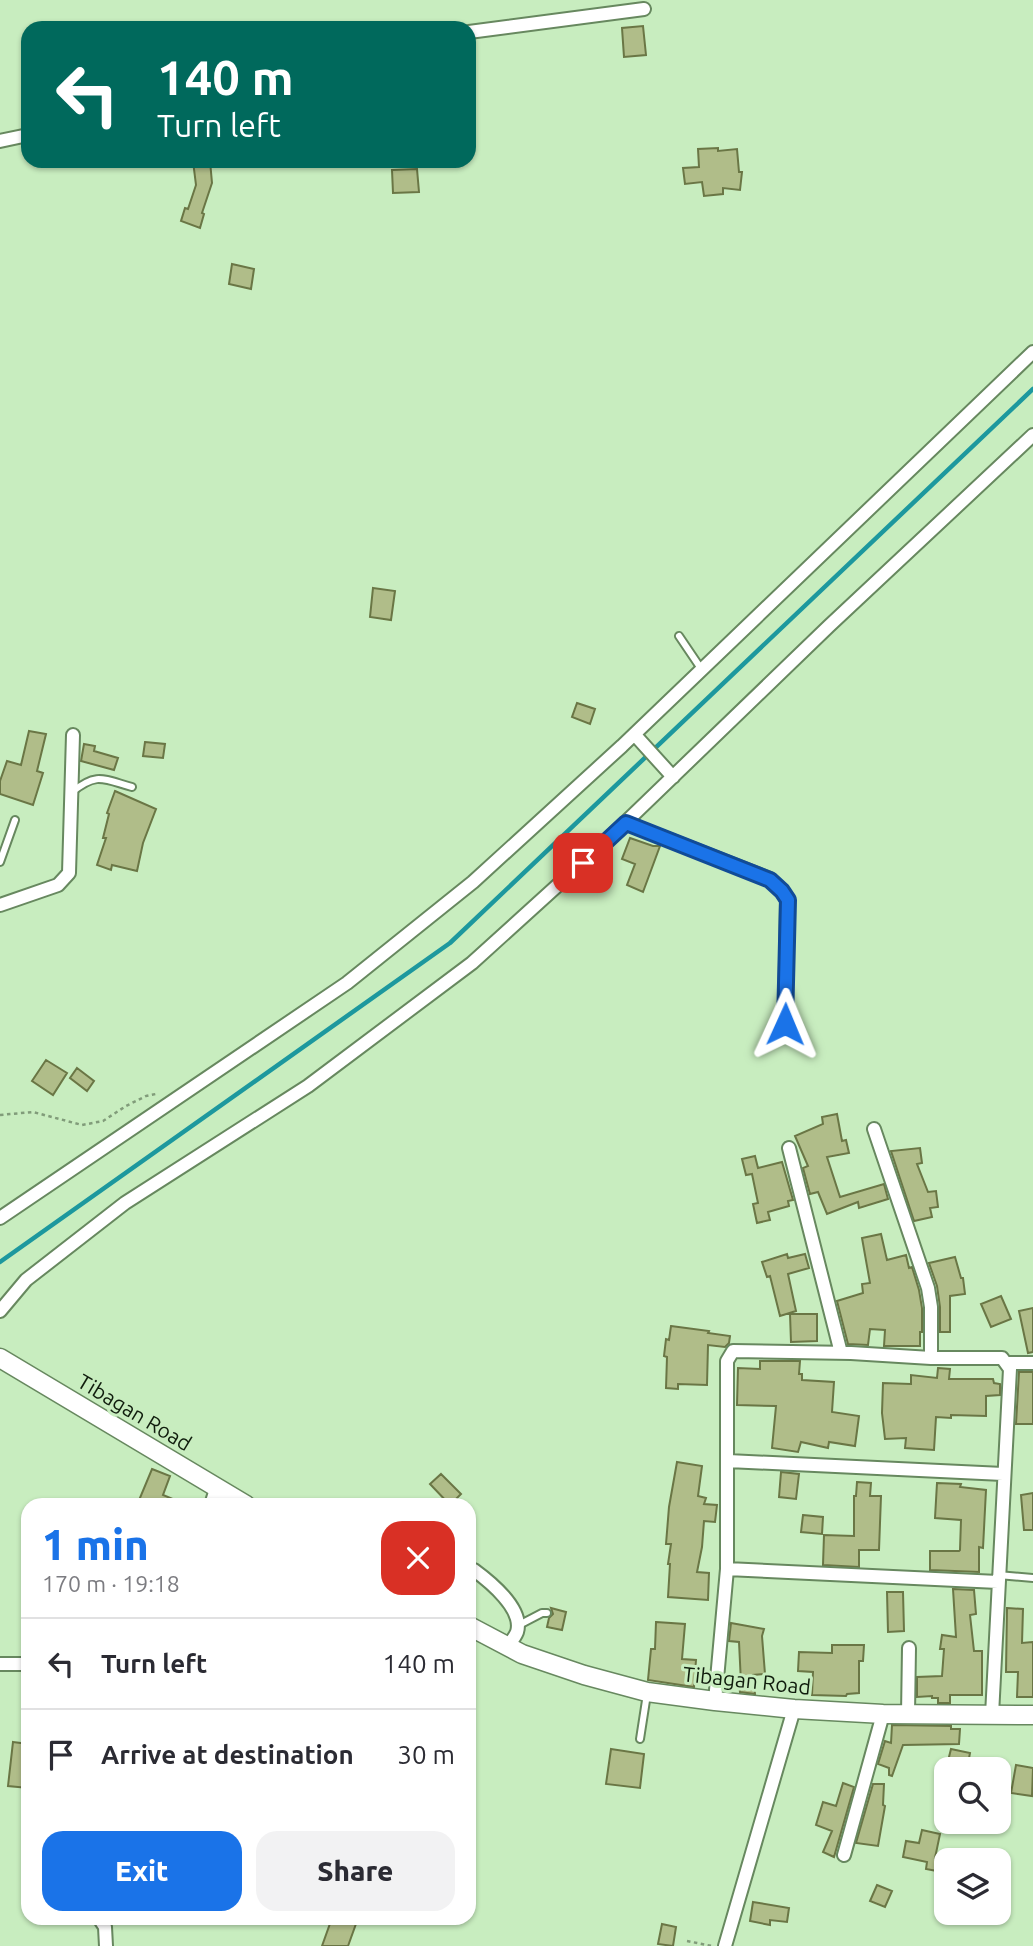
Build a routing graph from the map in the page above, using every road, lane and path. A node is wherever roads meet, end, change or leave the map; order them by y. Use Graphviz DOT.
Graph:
graph roads {
  1 [pos="644,9"];
  2 [pos="476,31"];
  3 [pos="21,137"];
  4 [pos="1,143"];
  5 [pos="1033,352"];
  6 [pos="1033,435"];
  7 [pos="679,636"];
  8 [pos="702,670"];
  9 [pos="73,735"];
  10 [pos="638,738"];
  11 [pos="670,773"];
  12 [pos="131,787"];
  13 [pos="72,792"];
  14 [pos="15,820"];
  15 [pos="626,823"];
  16 [pos="0,862"];
  17 [pos="0,905"];
  18 [pos="785,1024"];
  19 [pos="180,1096"];
  20 [pos="0,1115"];
  21 [pos="874,1129"];
  22 [pos="789,1148"];
  23 [pos="0,1217"];
  24 [pos="0,1311"];
  25 [pos="841,1353"];
  26 [pos="0,1357"];
  27 [pos="931,1358"];
  28 [pos="1007,1363"];
  29 [pos="1033,1363"];
  30 [pos="728,1461"];
  31 [pos="1003,1474"];
  32 [pos="214,1497"];
  33 [pos="727,1569"];
  34 [pos="476,1571"];
  35 [pos="1033,1578"];
  36 [pos="998,1579"];
  37 [pos="547,1613"];
  38 [pos="518,1626"];
  39 [pos="476,1630"];
  40 [pos="508,1646"];
  41 [pos="909,1648"];
  42 [pos="0,1664"];
  43 [pos="21,1664"];
  44 [pos="647,1692"];
  45 [pos="715,1701"];
  46 [pos="794,1709"];
  47 [pos="883,1714"];
  48 [pos="908,1714"];
  49 [pos="992,1715"];
  50 [pos="1033,1715"];
  51 [pos="640,1739"];
  52 [pos="844,1855"];
  53 [pos="104,1925"];
  54 [pos="687,1941"];
  55 [pos="106,1946"];
  56 [pos="712,1946"];
  57 [pos="726,1946"];
  1 -- 2 [label="street"];
  3 -- 4 [label="street"];
  5 -- 8 [label="street"];
  6 -- 11 [label="street"];
  7 -- 8 [label="lane"];
  8 -- 10 [label="street"];
  9 -- 13 [label="street"];
  10 -- 11 [label="street"];
  10 -- 19 [label="street"];
  11 -- 15 [label="street"];
  12 -- 13 [label="lane"];
  13 -- 17 [label="street"];
  14 -- 16 [label="lane"];
  15 -- 18 [label="street"];
  15 -- 24 [label="street"];
  19 -- 20 [label="path"];
  19 -- 23 [label="street"];
  21 -- 27 [label="street"];
  22 -- 25 [label="street"];
  25 -- 27 [label="street"];
  25 -- 30 [label="street"];
  26 -- 32 [label="main road, Tibagan Road"];
  27 -- 28 [label="street"];
  28 -- 29 [label="street"];
  28 -- 31 [label="street"];
  30 -- 31 [label="street"];
  30 -- 33 [label="street"];
  31 -- 36 [label="street"];
  33 -- 36 [label="street"];
  33 -- 45 [label="street"];
  34 -- 38 [label="street"];
  35 -- 36 [label="lane"];
  36 -- 49 [label="street"];
  37 -- 38 [label="lane"];
  38 -- 40 [label="street"];
  39 -- 40 [label="main road, Tibagan Road"];
  40 -- 44 [label="main road, Tibagan Road"];
  41 -- 48 [label="street"];
  42 -- 43 [label="street"];
  44 -- 45 [label="main road, Tibagan Road"];
  44 -- 51 [label="lane"];
  45 -- 46 [label="main road, Tibagan Road"];
  46 -- 47 [label="main road, Tibagan Road"];
  46 -- 57 [label="street"];
  47 -- 48 [label="main road, Tibagan Road"];
  47 -- 52 [label="street"];
  48 -- 49 [label="main road, Tibagan Road"];
  49 -- 50 [label="main road, Tibagan Road"];
  53 -- 55 [label="street"];
  54 -- 56 [label="path"];
}
